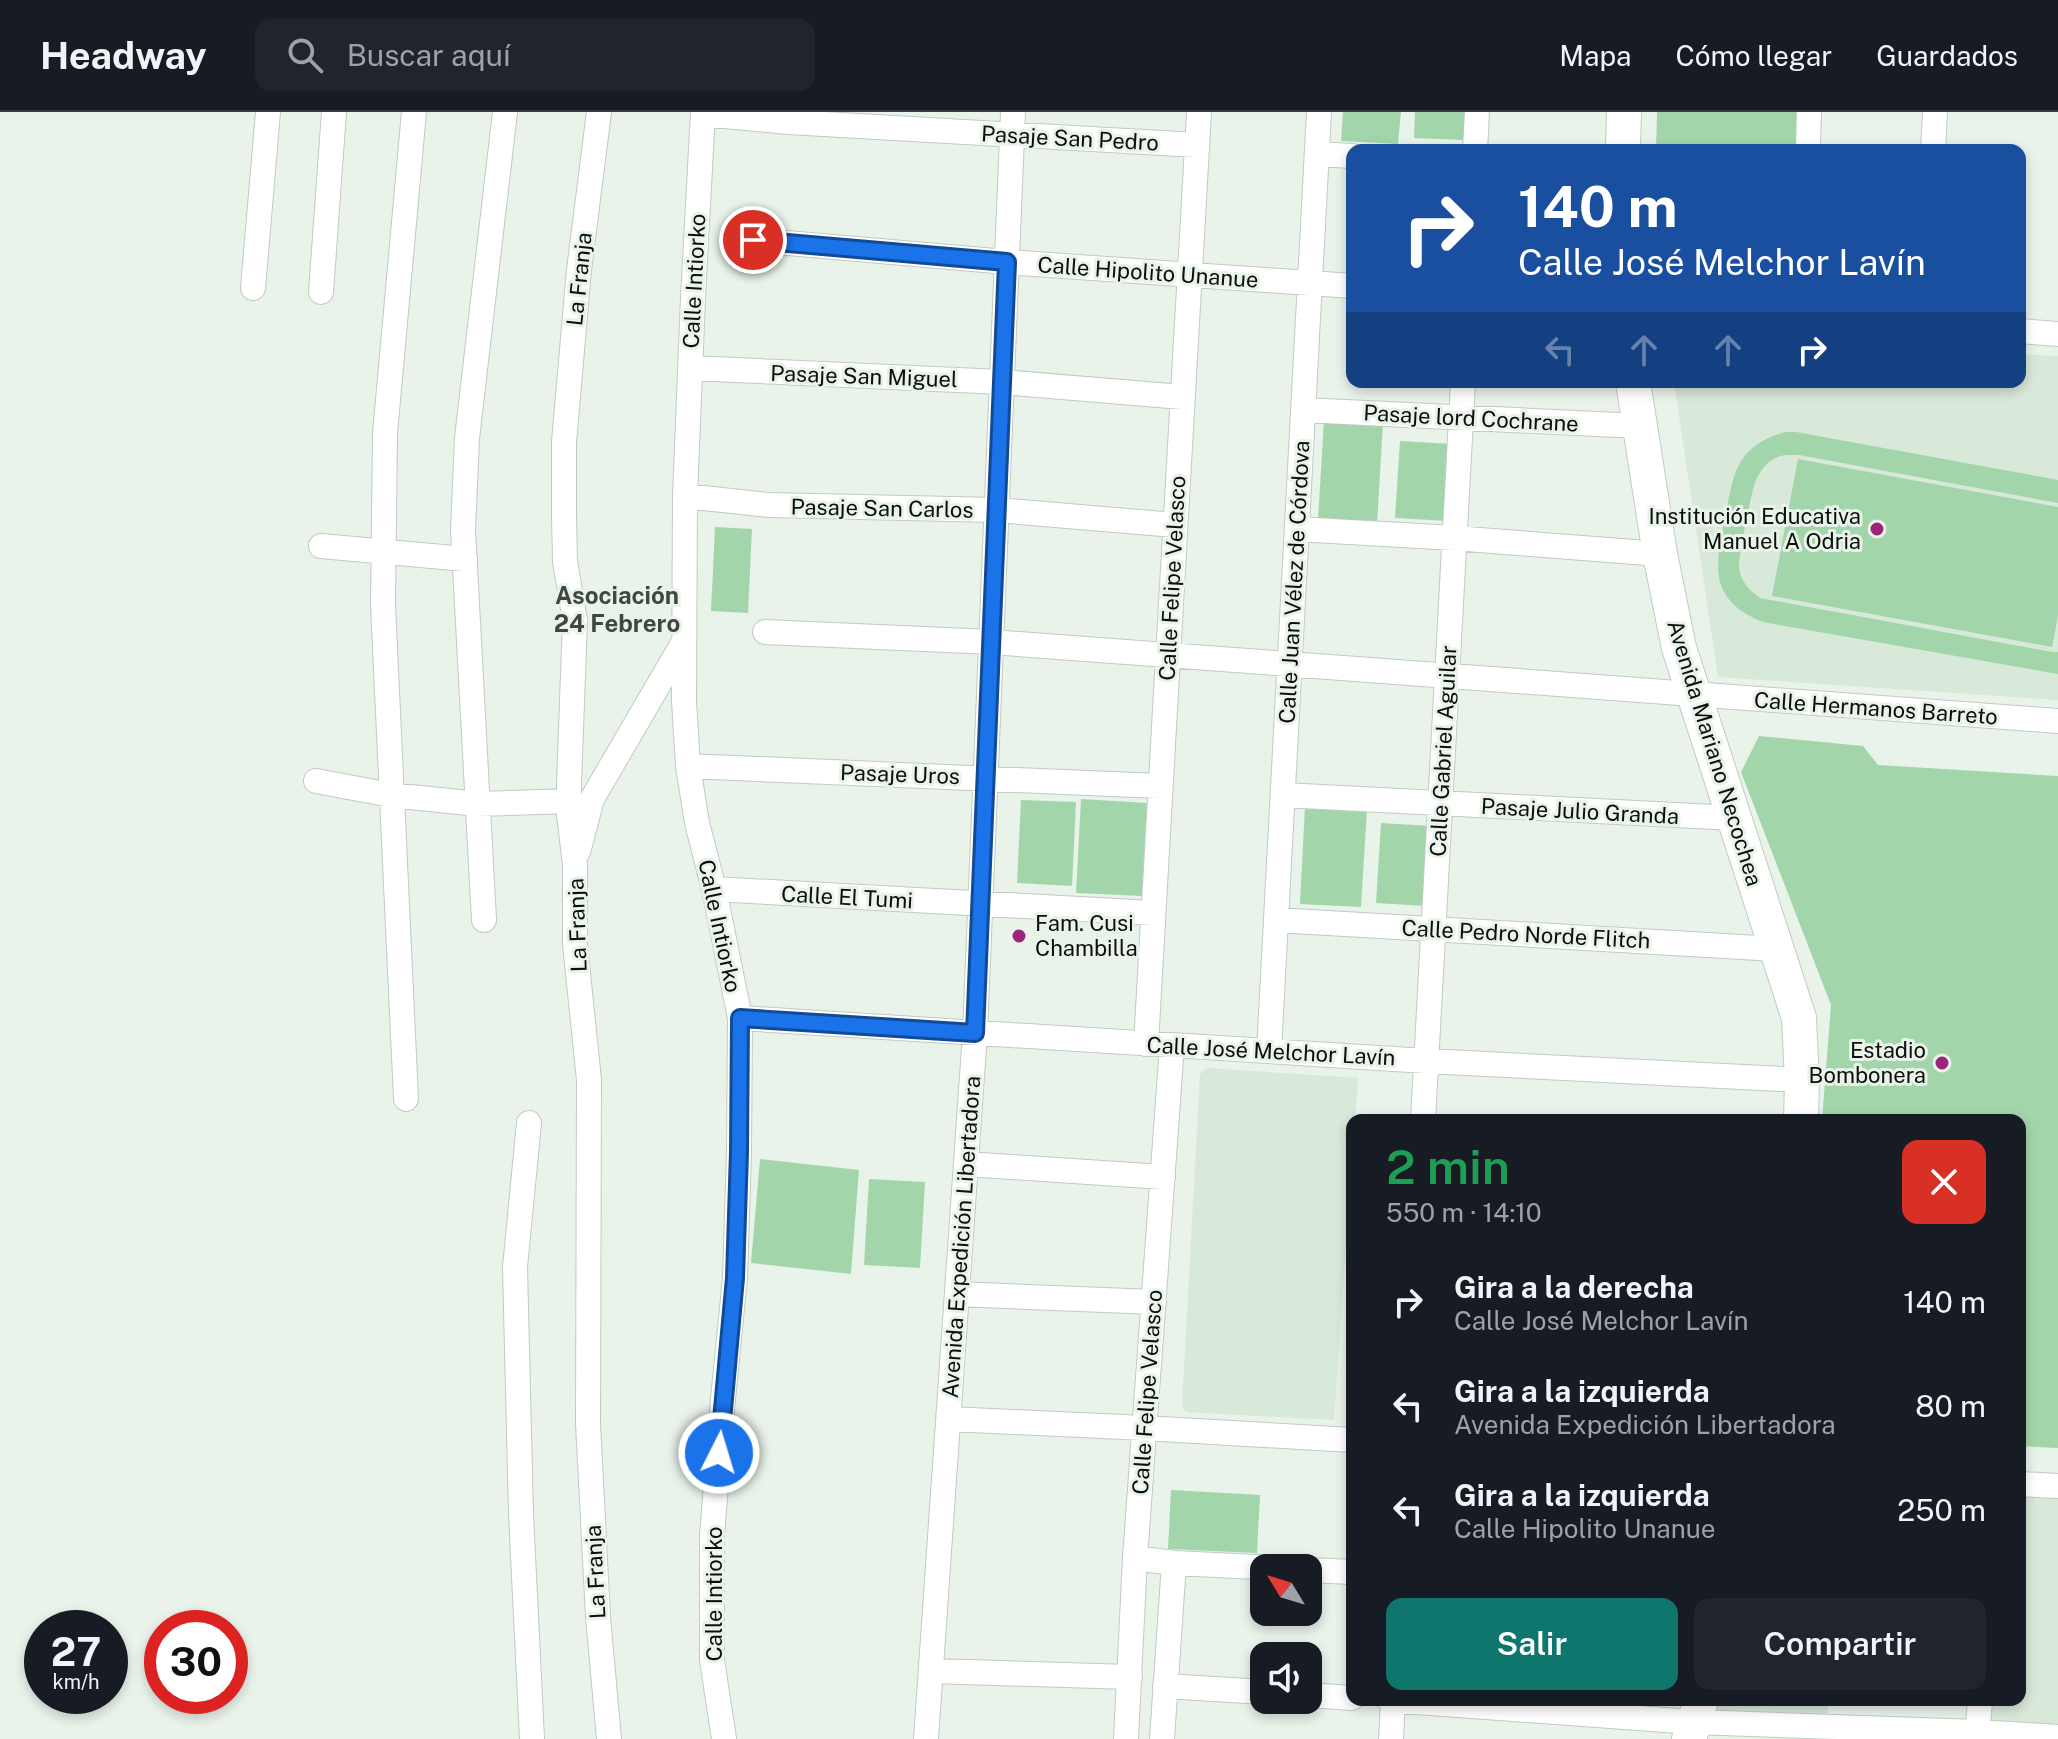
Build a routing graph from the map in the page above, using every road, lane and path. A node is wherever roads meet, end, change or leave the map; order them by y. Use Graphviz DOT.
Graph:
graph roads {
  1 [pos="268,112"];
  2 [pos="334,112"];
  3 [pos="414,112"];
  4 [pos="505,112"];
  5 [pos="599,112"];
  6 [pos="1199,112"];
  7 [pos="1319,112"];
  8 [pos="1477,112"];
  9 [pos="1624,112"];
  10 [pos="1809,112"];
  11 [pos="1935,112"];
  12 [pos="703,113"];
  13 [pos="1012,124"];
  14 [pos="1475,144"];
  15 [pos="1623,144"];
  16 [pos="1808,144"];
  17 [pos="1933,144"];
  18 [pos="1197,145"];
  19 [pos="1317,154"];
  20 [pos="1346,156"];
  21 [pos="753,240"];
  22 [pos="1007,262"];
  23 [pos="1189,274"];
  24 [pos="1310,283"];
  25 [pos="1346,286"];
  26 [pos="253,288"];
  27 [pos="321,292"];
  28 [pos="2026,331"];
  29 [pos="2058,334"];
  30 [pos="690,368"];
  31 [pos="1002,382"];
  32 [pos="1463,388"];
  33 [pos="1634,388"];
  34 [pos="1182,397"];
  35 [pos="1303,410"];
  36 [pos="1461,417"];
  37 [pos="1639,426"];
  38 [pos="685,496"];
  39 [pos="997,510"];
  40 [pos="1175,525"];
  41 [pos="1297,529"];
  42 [pos="1454,538"];
  43 [pos="321,546"];
  44 [pos="384,553"];
  45 [pos="1660,554"];
  46 [pos="465,559"];
  47 [pos="765,632"];
  48 [pos="684,641"];
  49 [pos="991,642"];
  50 [pos="1168,655"];
  51 [pos="1290,663"];
  52 [pos="1447,675"];
  53 [pos="1694,695"];
  54 [pos="2058,721"];
  55 [pos="688,766"];
  56 [pos="986,777"];
  57 [pos="316,781"];
  58 [pos="1160,786"];
  59 [pos="391,795"];
  60 [pos="1283,795"];
  61 [pos="569,801"];
  62 [pos="478,804"];
  63 [pos="1440,804"];
  64 [pos="1734,818"];
  65 [pos="575,864"];
  66 [pos="714,889"];
  67 [pos="980,904"];
  68 [pos="1153,913"];
  69 [pos="484,920"];
  70 [pos="1276,920"];
  71 [pos="1434,928"];
  72 [pos="1776,949"];
  73 [pos="740,1018"];
  74 [pos="975,1033"];
  75 [pos="1146,1044"];
  76 [pos="1172,1045"];
  77 [pos="1269,1051"];
  78 [pos="1426,1061"];
  79 [pos="1802,1080"];
  80 [pos="406,1099"];
  81 [pos="1423,1114"];
  82 [pos="1801,1114"];
  83 [pos="529,1123"];
  84 [pos="966,1164"];
  85 [pos="1163,1177"];
  86 [pos="957,1294"];
  87 [pos="1154,1302"];
  88 [pos="949,1419"];
  89 [pos="1144,1428"];
  90 [pos="1346,1440"];
  91 [pos="2026,1484"];
  92 [pos="2058,1486"];
  93 [pos="1135,1558"];
  94 [pos="1174,1563"];
  95 [pos="1250,1567"];
  96 [pos="1322,1571"];
  97 [pos="1346,1572"];
  98 [pos="931,1671"];
  99 [pos="1130,1677"];
  100 [pos="1165,1686"];
  101 [pos="1250,1691"];
  102 [pos="1322,1696"];
  103 [pos="1346,1698"];
  104 [pos="1392,1706"];
  105 [pos="1483,1706"];
  106 [pos="1980,1706"];
  107 [pos="1694,1720"];
  108 [pos="1977,1736"];
  109 [pos="2058,1737"];
  110 [pos="532,1739"];
  111 [pos="609,1739"];
  112 [pos="724,1739"];
  113 [pos="926,1739"];
  114 [pos="1126,1739"];
  115 [pos="1162,1739"];
  116 [pos="1391,1739"];
  1 -- 26 [label="street"];
  2 -- 27 [label="street"];
  3 -- 44 [label="street"];
  4 -- 46 [label="street"];
  5 -- 61 [label="street, La Franja"];
  6 -- 18 [label="street, Calle Felipe Velasco"];
  7 -- 19 [label="street, Calle Juan Vélez de Córdova"];
  8 -- 14 [label="street"];
  9 -- 15 [label="street"];
  10 -- 16 [label="street"];
  11 -- 17 [label="street"];
  12 -- 13 [label="street, Pasaje San Pedro"];
  12 -- 30 [label="street, Calle Intiorko"];
  13 -- 18 [label="street, Pasaje San Pedro"];
  13 -- 22 [label="street, Avenida Expedición Libertadora"];
  18 -- 23 [label="street, Calle Felipe Velasco"];
  19 -- 20 [label="street"];
  19 -- 24 [label="street, Calle Juan Vélez de Córdova"];
  21 -- 22 [label="street, Calle Hipolito Unanue"];
  22 -- 23 [label="street, Calle Hipolito Unanue"];
  22 -- 31 [label="street, Avenida Expedición Libertadora"];
  23 -- 24 [label="street, Calle Hipolito Unanue"];
  23 -- 34 [label="street, Calle Felipe Velasco"];
  24 -- 25 [label="street, Calle Hipolito Unanue"];
  24 -- 35 [label="street, Calle Juan Vélez de Córdova"];
  28 -- 29 [label="street"];
  30 -- 31 [label="street, Pasaje San Miguel"];
  30 -- 38 [label="street, Calle Intiorko"];
  31 -- 34 [label="street, Pasaje San Miguel"];
  31 -- 39 [label="street, Avenida Expedición Libertadora"];
  32 -- 36 [label="street, Calle Gabriel Aguilar"];
  33 -- 37 [label="street, Avenida Mariano Necochea"];
  34 -- 40 [label="street, Calle Felipe Velasco"];
  35 -- 36 [label="street, Pasaje lord Cochrane"];
  35 -- 41 [label="street, Calle Juan Vélez de Córdova"];
  36 -- 37 [label="street, Pasaje lord Cochrane"];
  36 -- 42 [label="street, Calle Gabriel Aguilar"];
  37 -- 45 [label="street, Avenida Mariano Necochea"];
  38 -- 39 [label="street, Pasaje San Carlos"];
  38 -- 48 [label="street, Calle Intiorko"];
  39 -- 40 [label="street, Pasaje San Carlos"];
  39 -- 49 [label="street, Avenida Expedición Libertadora"];
  40 -- 50 [label="street, Calle Felipe Velasco"];
  41 -- 42 [label="street"];
  41 -- 51 [label="street, Calle Juan Vélez de Córdova"];
  42 -- 45 [label="street"];
  42 -- 52 [label="street, Calle Gabriel Aguilar"];
  43 -- 44 [label="street"];
  44 -- 46 [label="street"];
  44 -- 59 [label="street"];
  45 -- 53 [label="street, Avenida Mariano Necochea"];
  46 -- 62 [label="street"];
  47 -- 49 [label="street, Calle Hermanos Barreto"];
  48 -- 55 [label="street, Calle Intiorko"];
  48 -- 65 [label="street"];
  49 -- 50 [label="street, Calle Hermanos Barreto"];
  49 -- 56 [label="street, Avenida Expedición Libertadora"];
  50 -- 51 [label="street, Calle Hermanos Barreto"];
  50 -- 58 [label="street, Calle Felipe Velasco"];
  51 -- 52 [label="street, Calle Hermanos Barreto"];
  51 -- 60 [label="street, Calle Juan Vélez de Córdova"];
  52 -- 53 [label="street, Calle Hermanos Barreto"];
  52 -- 63 [label="street, Calle Gabriel Aguilar"];
  53 -- 54 [label="street, Calle Hermanos Barreto"];
  53 -- 64 [label="street, Avenida Mariano Necochea"];
  55 -- 56 [label="street, Pasaje Uros"];
  55 -- 66 [label="street, Calle Intiorko"];
  56 -- 58 [label="street, Pasaje Uros"];
  56 -- 67 [label="street, Avenida Expedición Libertadora"];
  57 -- 59 [label="street"];
  58 -- 68 [label="street, Calle Felipe Velasco"];
  59 -- 62 [label="street"];
  59 -- 80 [label="street"];
  60 -- 63 [label="street, Pasaje Julio Granda"];
  60 -- 70 [label="street, Calle Juan Vélez de Córdova"];
  61 -- 62 [label="street"];
  61 -- 65 [label="street, La Franja"];
  62 -- 69 [label="street"];
  63 -- 64 [label="street, Pasaje Julio Granda"];
  63 -- 71 [label="street, Calle Gabriel Aguilar"];
  64 -- 72 [label="street, Avenida Mariano Necochea"];
  65 -- 111 [label="street, La Franja"];
  66 -- 67 [label="street, Calle El Tumi"];
  66 -- 73 [label="street, Calle Intiorko"];
  67 -- 68 [label="street, Calle El Tumi"];
  67 -- 74 [label="street, Avenida Expedición Libertadora"];
  68 -- 75 [label="street, Calle Felipe Velasco"];
  70 -- 71 [label="street, Calle Pedro Norde Flitch"];
  70 -- 77 [label="street, Calle Juan Vélez de Córdova"];
  71 -- 72 [label="street, Calle Pedro Norde Flitch"];
  71 -- 78 [label="street, Calle Gabriel Aguilar"];
  72 -- 79 [label="street, Avenida Mariano Necochea"];
  73 -- 74 [label="street, Calle José Melchor Lavín"];
  73 -- 112 [label="street, Calle Intiorko"];
  74 -- 75 [label="street, Calle José Melchor Lavín"];
  74 -- 84 [label="street, Avenida Expedición Libertadora"];
  75 -- 76 [label="street, Calle José Melchor Lavín"];
  76 -- 77 [label="street, Calle José Melchor Lavín"];
  76 -- 85 [label="street, Calle Felipe Velasco"];
  77 -- 78 [label="street, Calle José Melchor Lavín"];
  78 -- 79 [label="street, Calle José Melchor Lavín"];
  78 -- 81 [label="street, Calle Gabriel Aguilar"];
  79 -- 82 [label="street, Avenida Mariano Necochea"];
  83 -- 110 [label="street"];
  84 -- 85 [label="street"];
  84 -- 86 [label="street, Avenida Expedición Libertadora"];
  85 -- 87 [label="street, Calle Felipe Velasco"];
  86 -- 87 [label="street"];
  86 -- 88 [label="street, Avenida Expedición Libertadora"];
  87 -- 89 [label="street, Calle Felipe Velasco"];
  88 -- 89 [label="street"];
  88 -- 98 [label="street, Avenida Expedición Libertadora"];
  89 -- 90 [label="street"];
  89 -- 93 [label="street, Calle Felipe Velasco"];
  91 -- 92 [label="street"];
  93 -- 94 [label="street"];
  93 -- 99 [label="street, Calle Felipe Velasco"];
  94 -- 95 [label="street"];
  94 -- 100 [label="street"];
  96 -- 97 [label="street"];
  98 -- 99 [label="street"];
  98 -- 113 [label="street, Avenida Expedición Libertadora"];
  99 -- 114 [label="street, Calle Felipe Velasco"];
  100 -- 101 [label="street"];
  100 -- 115 [label="street"];
  102 -- 103 [label="street"];
  104 -- 116 [label="street"];
  105 -- 107 [label="street"];
  106 -- 108 [label="street"];
  107 -- 108 [label="street"];
  108 -- 109 [label="street"];
}
